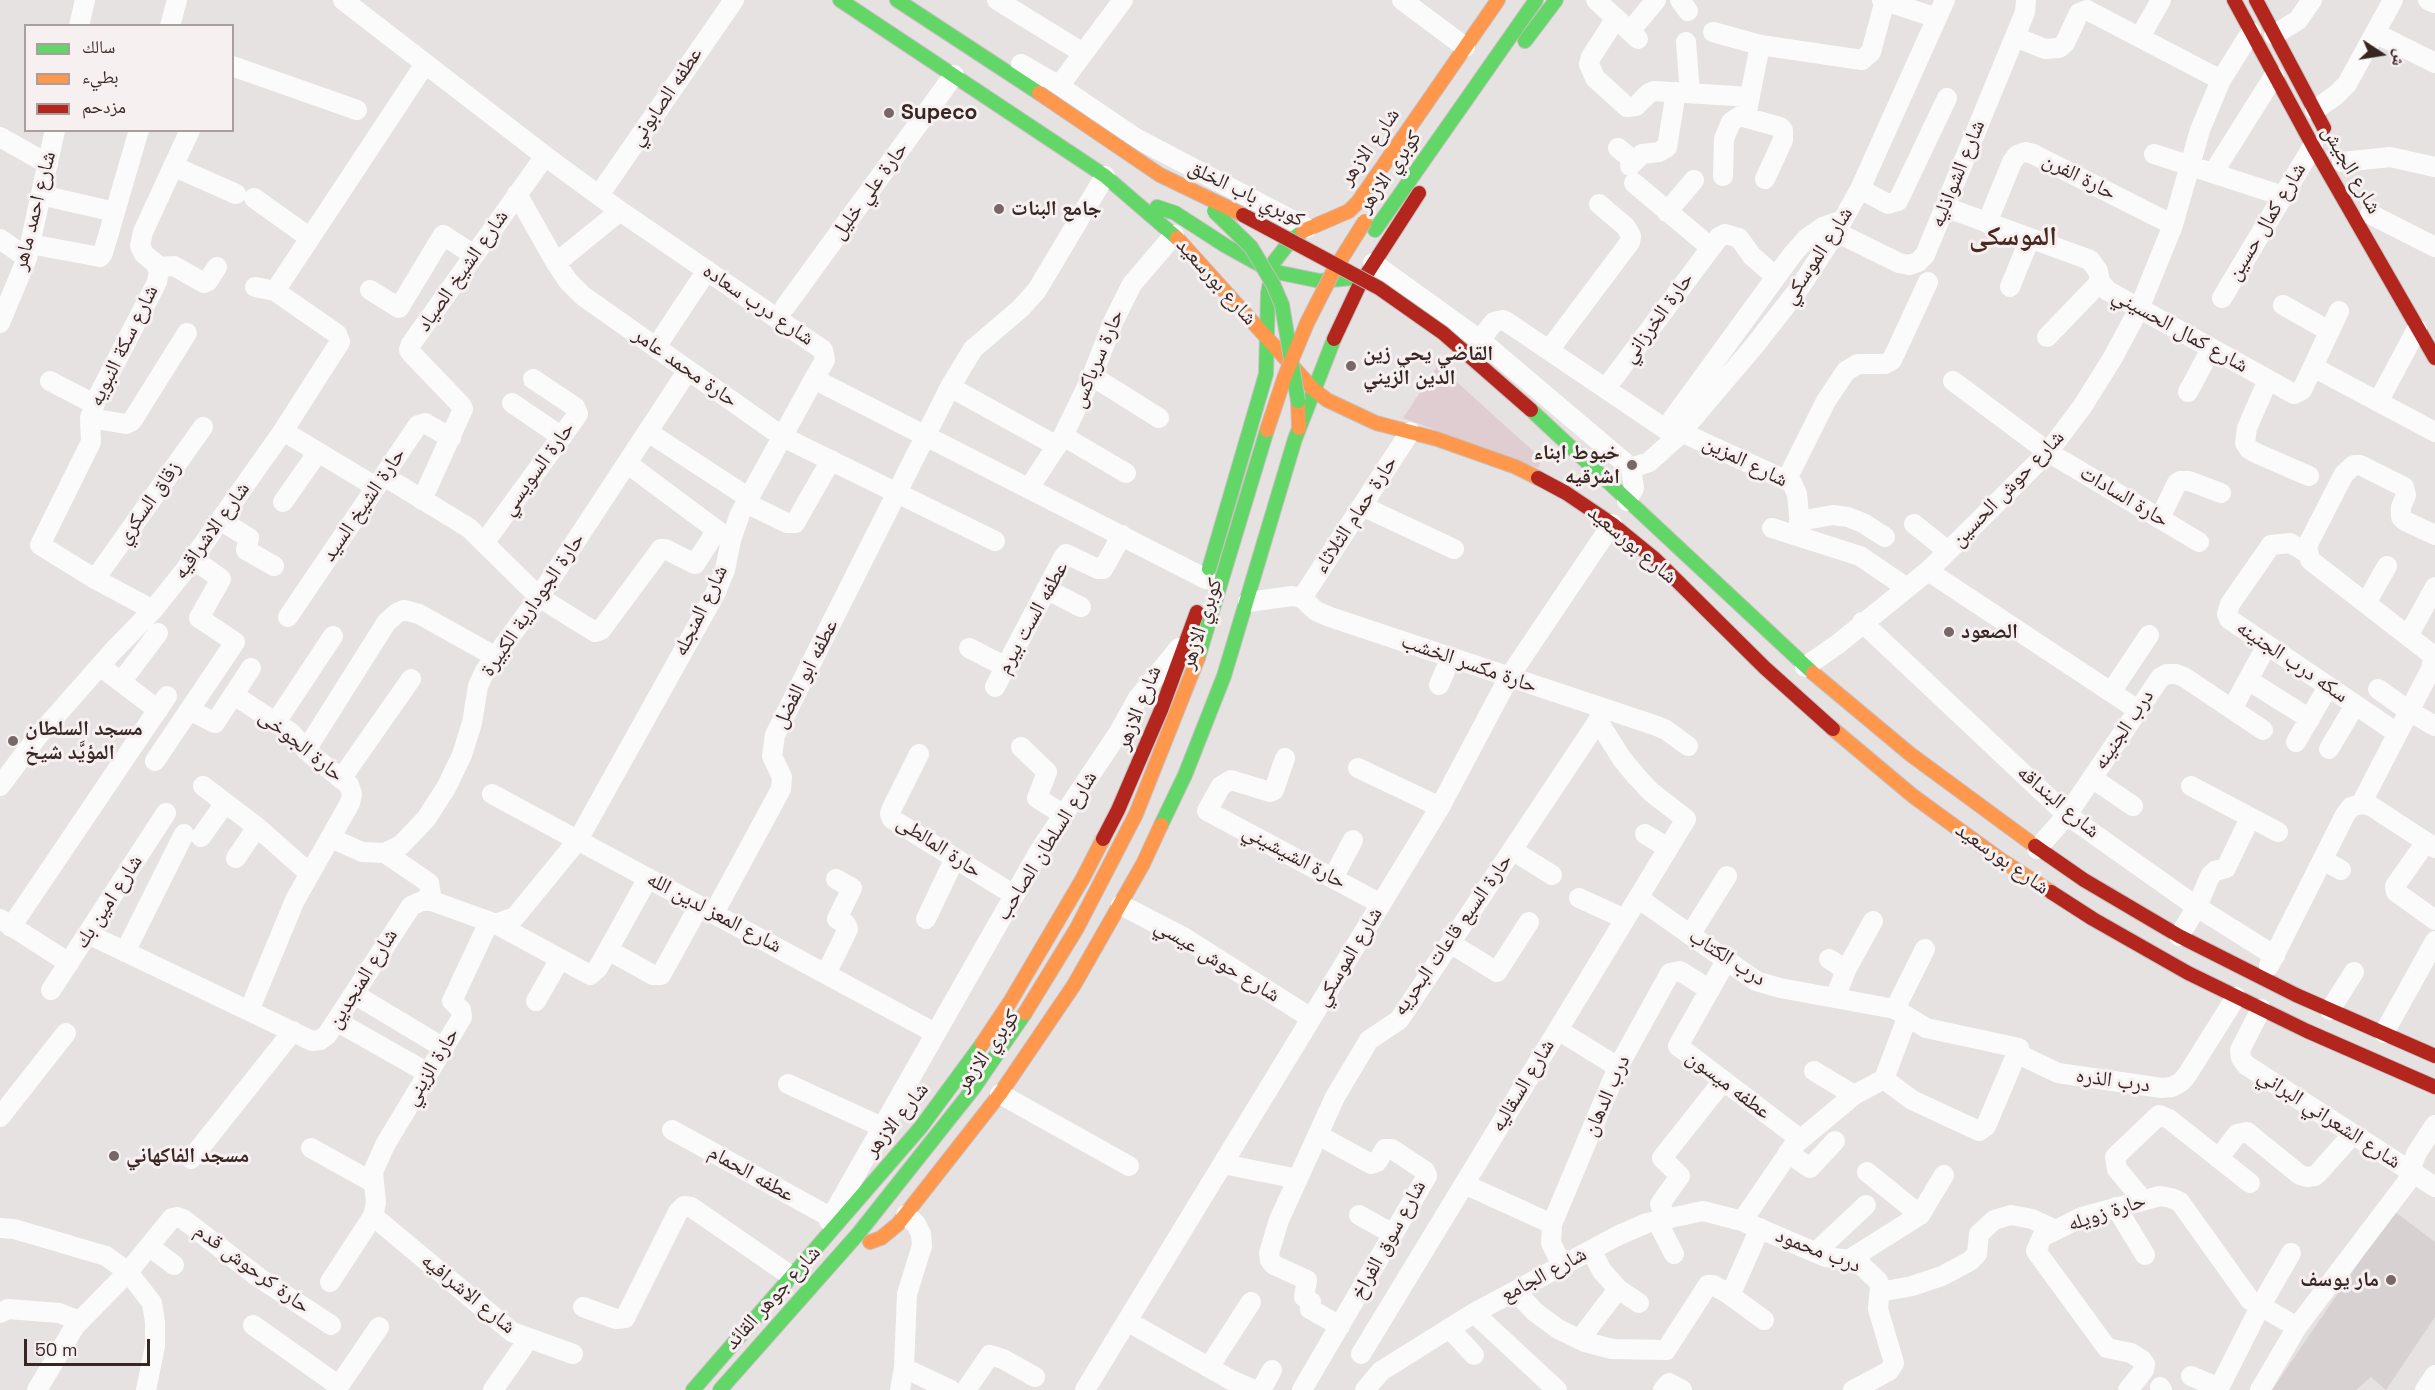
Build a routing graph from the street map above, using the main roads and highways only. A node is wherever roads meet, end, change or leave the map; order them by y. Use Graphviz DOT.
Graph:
graph roads {
  1 [pos="840,0"];
  2 [pos="897,0"];
  3 [pos="1498,0"];
  4 [pos="1536,0"];
  5 [pos="1556,0"];
  6 [pos="2234,0"];
  7 [pos="2256,0"];
  8 [pos="1134,137"];
  9 [pos="2334,156"];
  10 [pos="1398,172"];
  11 [pos="1105,176"];
  12 [pos="1160,176"];
  13 [pos="1141,205"];
  14 [pos="2368,210"];
  15 [pos="1370,269"];
  16 [pos="1271,271"];
  17 [pos="1341,289"];
  18 [pos="2426,330"];
  19 [pos="1268,341"];
  20 [pos="2435,358"];
  21 [pos="1308,360"];
  22 [pos="1313,389"];
  23 [pos="1531,410"];
  24 [pos="1285,424"];
  25 [pos="1299,428"];
  26 [pos="1257,517"];
  27 [pos="1217,651"];
  28 [pos="1156,801"];
  29 [pos="1134,849"];
  30 [pos="1120,875"];
  31 [pos="2435,1056"];
  32 [pos="2435,1087"];
  33 [pos="864,1242"];
  34 [pos="693,1390"];
  35 [pos="720,1390"];
  1 -- 11 [label="main road, شارع بورسعيد"];
  2 -- 12 [label="main road, كوبري باب الخلق, bridge"];
  3 -- 16 [label="main road, شارع الازهر"];
  4 -- 17 [label="main road, كوبري الازهر"];
  5 -- 15 [label="main road"];
  6 -- 9 [label="main road, شارع الجيش"];
  7 -- 9 [label="main road, شارع الجيش"];
  8 -- 11 [label="main road"];
  9 -- 18 [label="main road, شارع الجيش"];
  10 -- 33 [label="main road, كوبري الازهر, bridge"];
  11 -- 13 [label="main road, شارع بورسعيد"];
  12 -- 23 [label="main road, كوبري باب الخلق, bridge"];
  12 -- 25 [label="main road, bridge"];
  13 -- 16 [label="main road"];
  13 -- 19 [label="main road, شارع بورسعيد"];
  14 -- 18 [label="main road, شارع الجيش"];
  15 -- 16 [label="main road"];
  15 -- 22 [label="main road"];
  16 -- 19 [label="main road, شارع الازهر"];
  18 -- 20 [label="main road, شارع الجيش"];
  19 -- 22 [label="main road, شارع بورسعيد"];
  19 -- 34 [label="main road, شارع الازهر"];
  21 -- 24 [label="main road, bridge"];
  22 -- 25 [label="main road"];
  22 -- 32 [label="main road, شارع بورسعيد"];
  23 -- 31 [label="main road, شارع بورسعيد"];
  25 -- 33 [label="main road"];
  26 -- 27 [label="main road, كوبري الازهر"];
  28 -- 29 [label="main road"];
  30 -- 33 [label="main road, كوبري الازهر"];
  33 -- 35 [label="main road, شارع جوهر القائد"];
}
